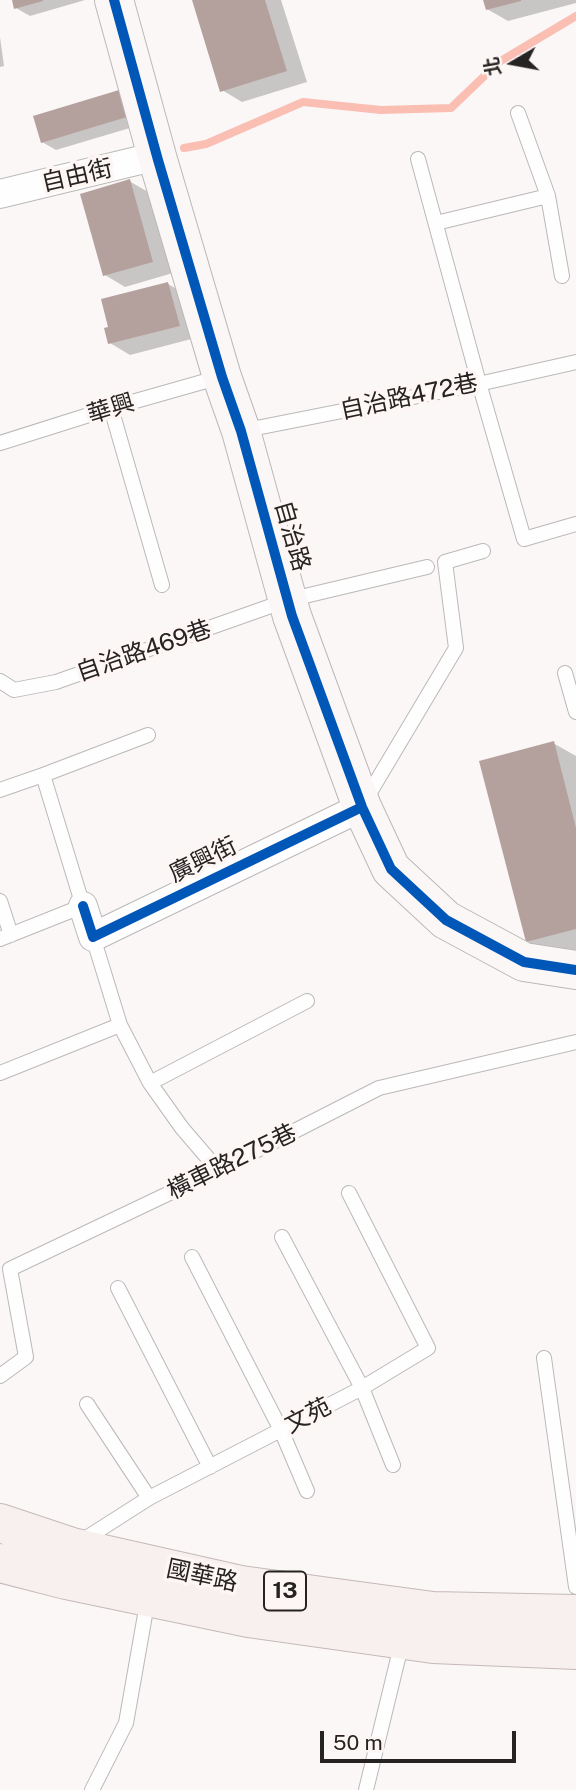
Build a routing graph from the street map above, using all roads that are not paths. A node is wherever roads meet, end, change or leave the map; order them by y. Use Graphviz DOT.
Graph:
graph roads {
  1 [pos="114,0"];
  2 [pos="518,113"];
  3 [pos="156,159"];
  4 [pos="418,159"];
  5 [pos="0,194"];
  6 [pos="548,196"];
  7 [pos="436,223"];
  8 [pos="562,276"];
  9 [pos="576,362"];
  10 [pos="222,377"];
  11 [pos="479,383"];
  12 [pos="111,408"];
  13 [pos="241,431"];
  14 [pos="0,443"];
  15 [pos="576,524"];
  16 [pos="483,551"];
  17 [pos="426,567"];
  18 [pos="162,585"];
  19 [pos="288,600"];
  20 [pos="565,673"];
  21 [pos="0,681"];
  22 [pos="576,712"];
  23 [pos="148,734"];
  24 [pos="43,775"];
  25 [pos="0,790"];
  26 [pos="362,807"];
  27 [pos="0,901"];
  28 [pos="83,906"];
  29 [pos="6,937"];
  30 [pos="93,937"];
  31 [pos="576,970"];
  32 [pos="307,1001"];
  33 [pos="120,1025"];
  34 [pos="576,1042"];
  35 [pos="0,1073"];
  36 [pos="150,1083"];
  37 [pos="218,1171"];
  38 [pos="349,1193"];
  39 [pos="282,1237"];
  40 [pos="192,1257"];
  41 [pos="118,1288"];
  42 [pos="544,1358"];
  43 [pos="0,1376"];
  44 [pos="362,1388"];
  45 [pos="87,1404"];
  46 [pos="281,1430"];
  47 [pos="393,1465"];
  48 [pos="210,1467"];
  49 [pos="307,1491"];
  50 [pos="149,1498"];
  51 [pos="0,1523"];
  52 [pos="56,1561"];
  53 [pos="0,1563"];
  54 [pos="576,1587"];
  55 [pos="148,1598"];
  56 [pos="576,1614"];
  57 [pos="402,1639"];
  58 [pos="576,1650"];
  59 [pos="92,1790"];
  60 [pos="366,1790"];
  1 -- 3 [label="street, 自治路"];
  2 -- 6 [label="lane"];
  3 -- 5 [label="street, 自由街"];
  3 -- 10 [label="street, 自治路"];
  4 -- 7 [label="lane"];
  6 -- 7 [label="lane"];
  6 -- 8 [label="lane"];
  7 -- 11 [label="lane"];
  9 -- 11 [label="lane, 自治路472巷"];
  10 -- 12 [label="lane, 華興"];
  10 -- 13 [label="street, 自治路"];
  11 -- 13 [label="lane, 自治路472巷"];
  11 -- 15 [label="lane"];
  12 -- 14 [label="lane, 華興"];
  12 -- 18 [label="lane"];
  13 -- 19 [label="street, 自治路"];
  16 -- 26 [label="lane"];
  17 -- 19 [label="lane, 自治路469巷"];
  19 -- 21 [label="lane, 自治路469巷"];
  19 -- 26 [label="street, 自治路"];
  20 -- 22 [label="lane"];
  23 -- 24 [label="lane"];
  24 -- 25 [label="lane"];
  24 -- 28 [label="lane"];
  26 -- 30 [label="street, 廣興街"];
  26 -- 31 [label="street, 自治路"];
  27 -- 29 [label="lane"];
  28 -- 29 [label="lane"];
  28 -- 30 [label="street"];
  30 -- 33 [label="lane"];
  32 -- 36 [label="lane"];
  33 -- 35 [label="lane"];
  33 -- 36 [label="lane"];
  34 -- 37 [label="lane, 橫車路275巷"];
  36 -- 37 [label="lane"];
  37 -- 43 [label="lane, 橫車路275巷"];
  38 -- 44 [label="lane, 文苑"];
  39 -- 44 [label="lane"];
  40 -- 46 [label="lane"];
  41 -- 48 [label="lane"];
  42 -- 54 [label="lane"];
  44 -- 46 [label="lane, 文苑"];
  44 -- 47 [label="lane"];
  45 -- 50 [label="lane"];
  46 -- 48 [label="lane, 文苑"];
  46 -- 49 [label="lane"];
  48 -- 50 [label="lane, 文苑"];
  50 -- 52 [label="lane, 文苑"];
  51 -- 52 [label="main road, 國華路 / 13"];
  52 -- 53 [label="main road, 國華路 / 13"];
  52 -- 55 [label="main road, 國華路 / 13"];
  52 -- 56 [label="main road, 國華路 / 13"];
  55 -- 57 [label="main road, 國華路 / 13"];
  55 -- 59 [label="lane"];
  57 -- 58 [label="main road, 國華路 / 13"];
  57 -- 60 [label="lane"];
}
